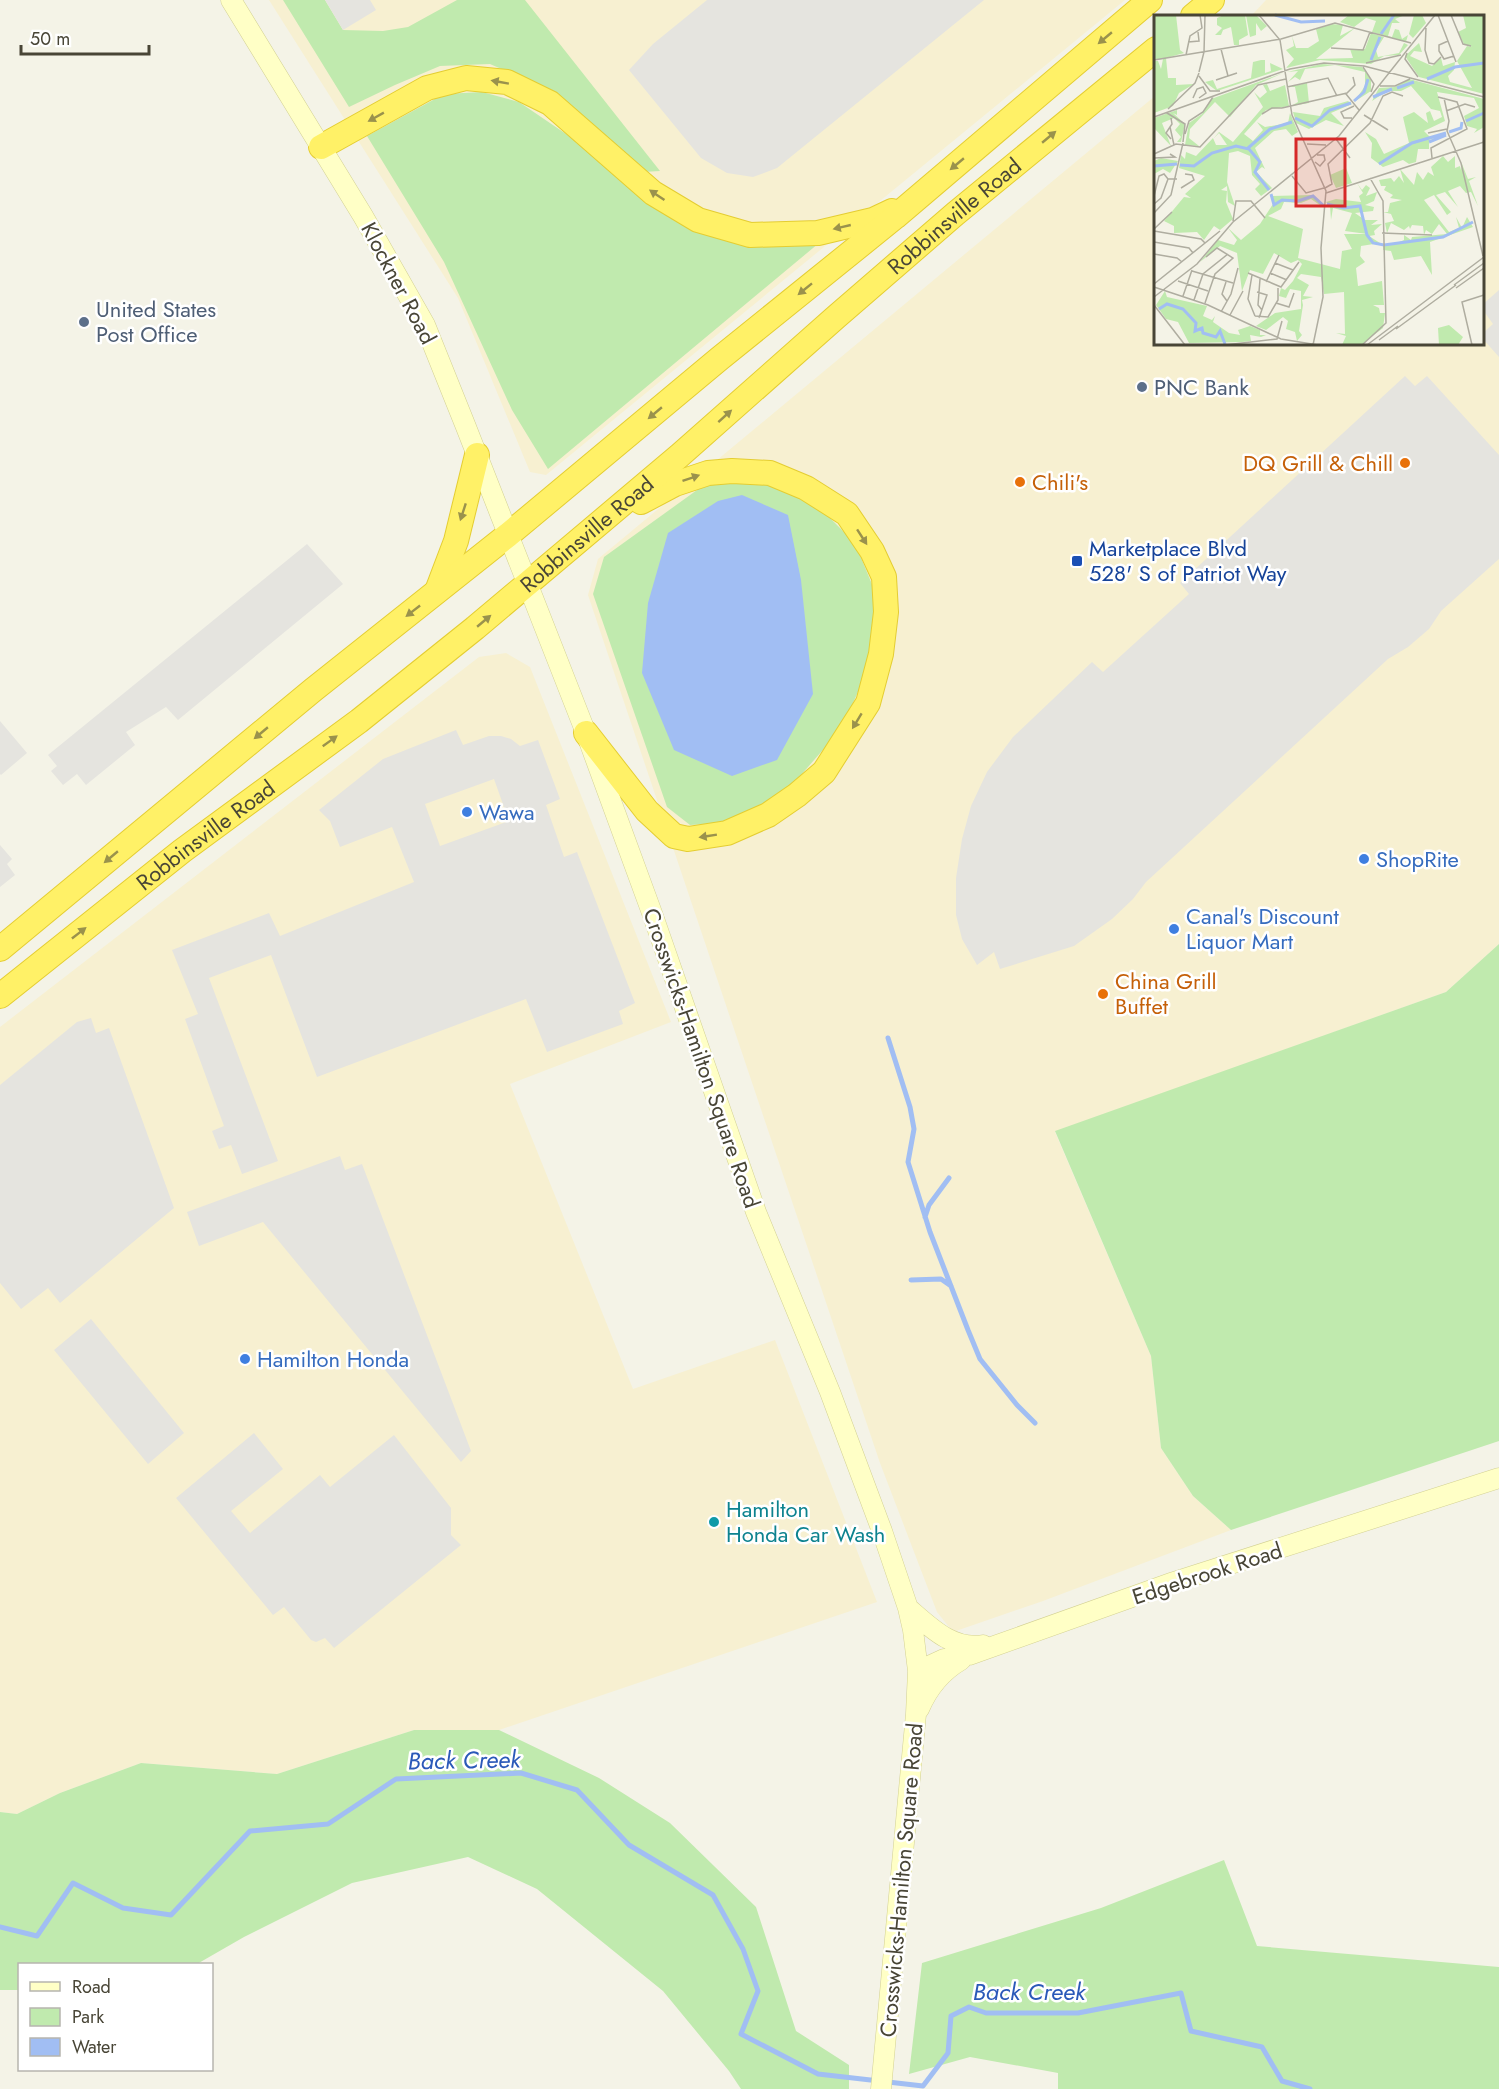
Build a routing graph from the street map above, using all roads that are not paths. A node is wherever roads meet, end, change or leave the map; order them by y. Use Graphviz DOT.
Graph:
graph roads {
  1 [pos="231,0"];
  2 [pos="1150,0"];
  3 [pos="1212,0"];
  4 [pos="1194,15"];
  5 [pos="1154,51"];
  6 [pos="321,147"];
  7 [pos="916,199"];
  8 [pos="477,455"];
  9 [pos="602,523"];
  10 [pos="508,535"];
  11 [pos="527,584"];
  12 [pos="436,592"];
  13 [pos="585,733"];
  14 [pos="0,949"];
  15 [pos="0,996"];
  16 [pos="1499,1478"];
  17 [pos="908,1608"];
  18 [pos="1003,1642"];
  19 [pos="969,1655"];
  20 [pos="918,1671"];
  21 [pos="916,1714"];
  22 [pos="881,2089"];
  1 -- 6 [label="main road, Klockner Road"];
  2 -- 7 [label="highway, Robbinsville Road, one-way"];
  3 -- 4 [label="highway"];
  9 -- 5 [label="highway, Robbinsville Road, one-way"];
  7 -- 6 [label="highway, one-way"];
  6 -- 8 [label="main road, Klockner Road"];
  7 -- 10 [label="highway, Robbinsville Road, one-way"];
  8 -- 10 [label="main road, Klockner Road"];
  8 -- 12 [label="highway, one-way"];
  9 -- 11 [label="highway, Robbinsville Road"];
  9 -- 13 [label="highway, one-way"];
  10 -- 11 [label="main road, Klockner Road"];
  10 -- 12 [label="highway, Robbinsville Road"];
  11 -- 13 [label="main road, Crosswicks-Hamilton Square Road"];
  15 -- 11 [label="highway, Robbinsville Road, one-way"];
  12 -- 14 [label="highway, Robbinsville Road, one-way"];
  13 -- 17 [label="main road, Crosswicks-Hamilton Square Road"];
  16 -- 18 [label="main road, Edgebrook Road"];
  17 -- 18 [label="main road"];
  17 -- 20 [label="main road, Crosswicks-Hamilton Square Road"];
  18 -- 19 [label="main road, Edgebrook Road"];
  19 -- 20 [label="main road, Edgebrook Road"];
  19 -- 21 [label="main road"];
  20 -- 21 [label="main road, Crosswicks-Hamilton Square Road"];
  21 -- 22 [label="main road, Crosswicks-Hamilton Square Road"];
}
